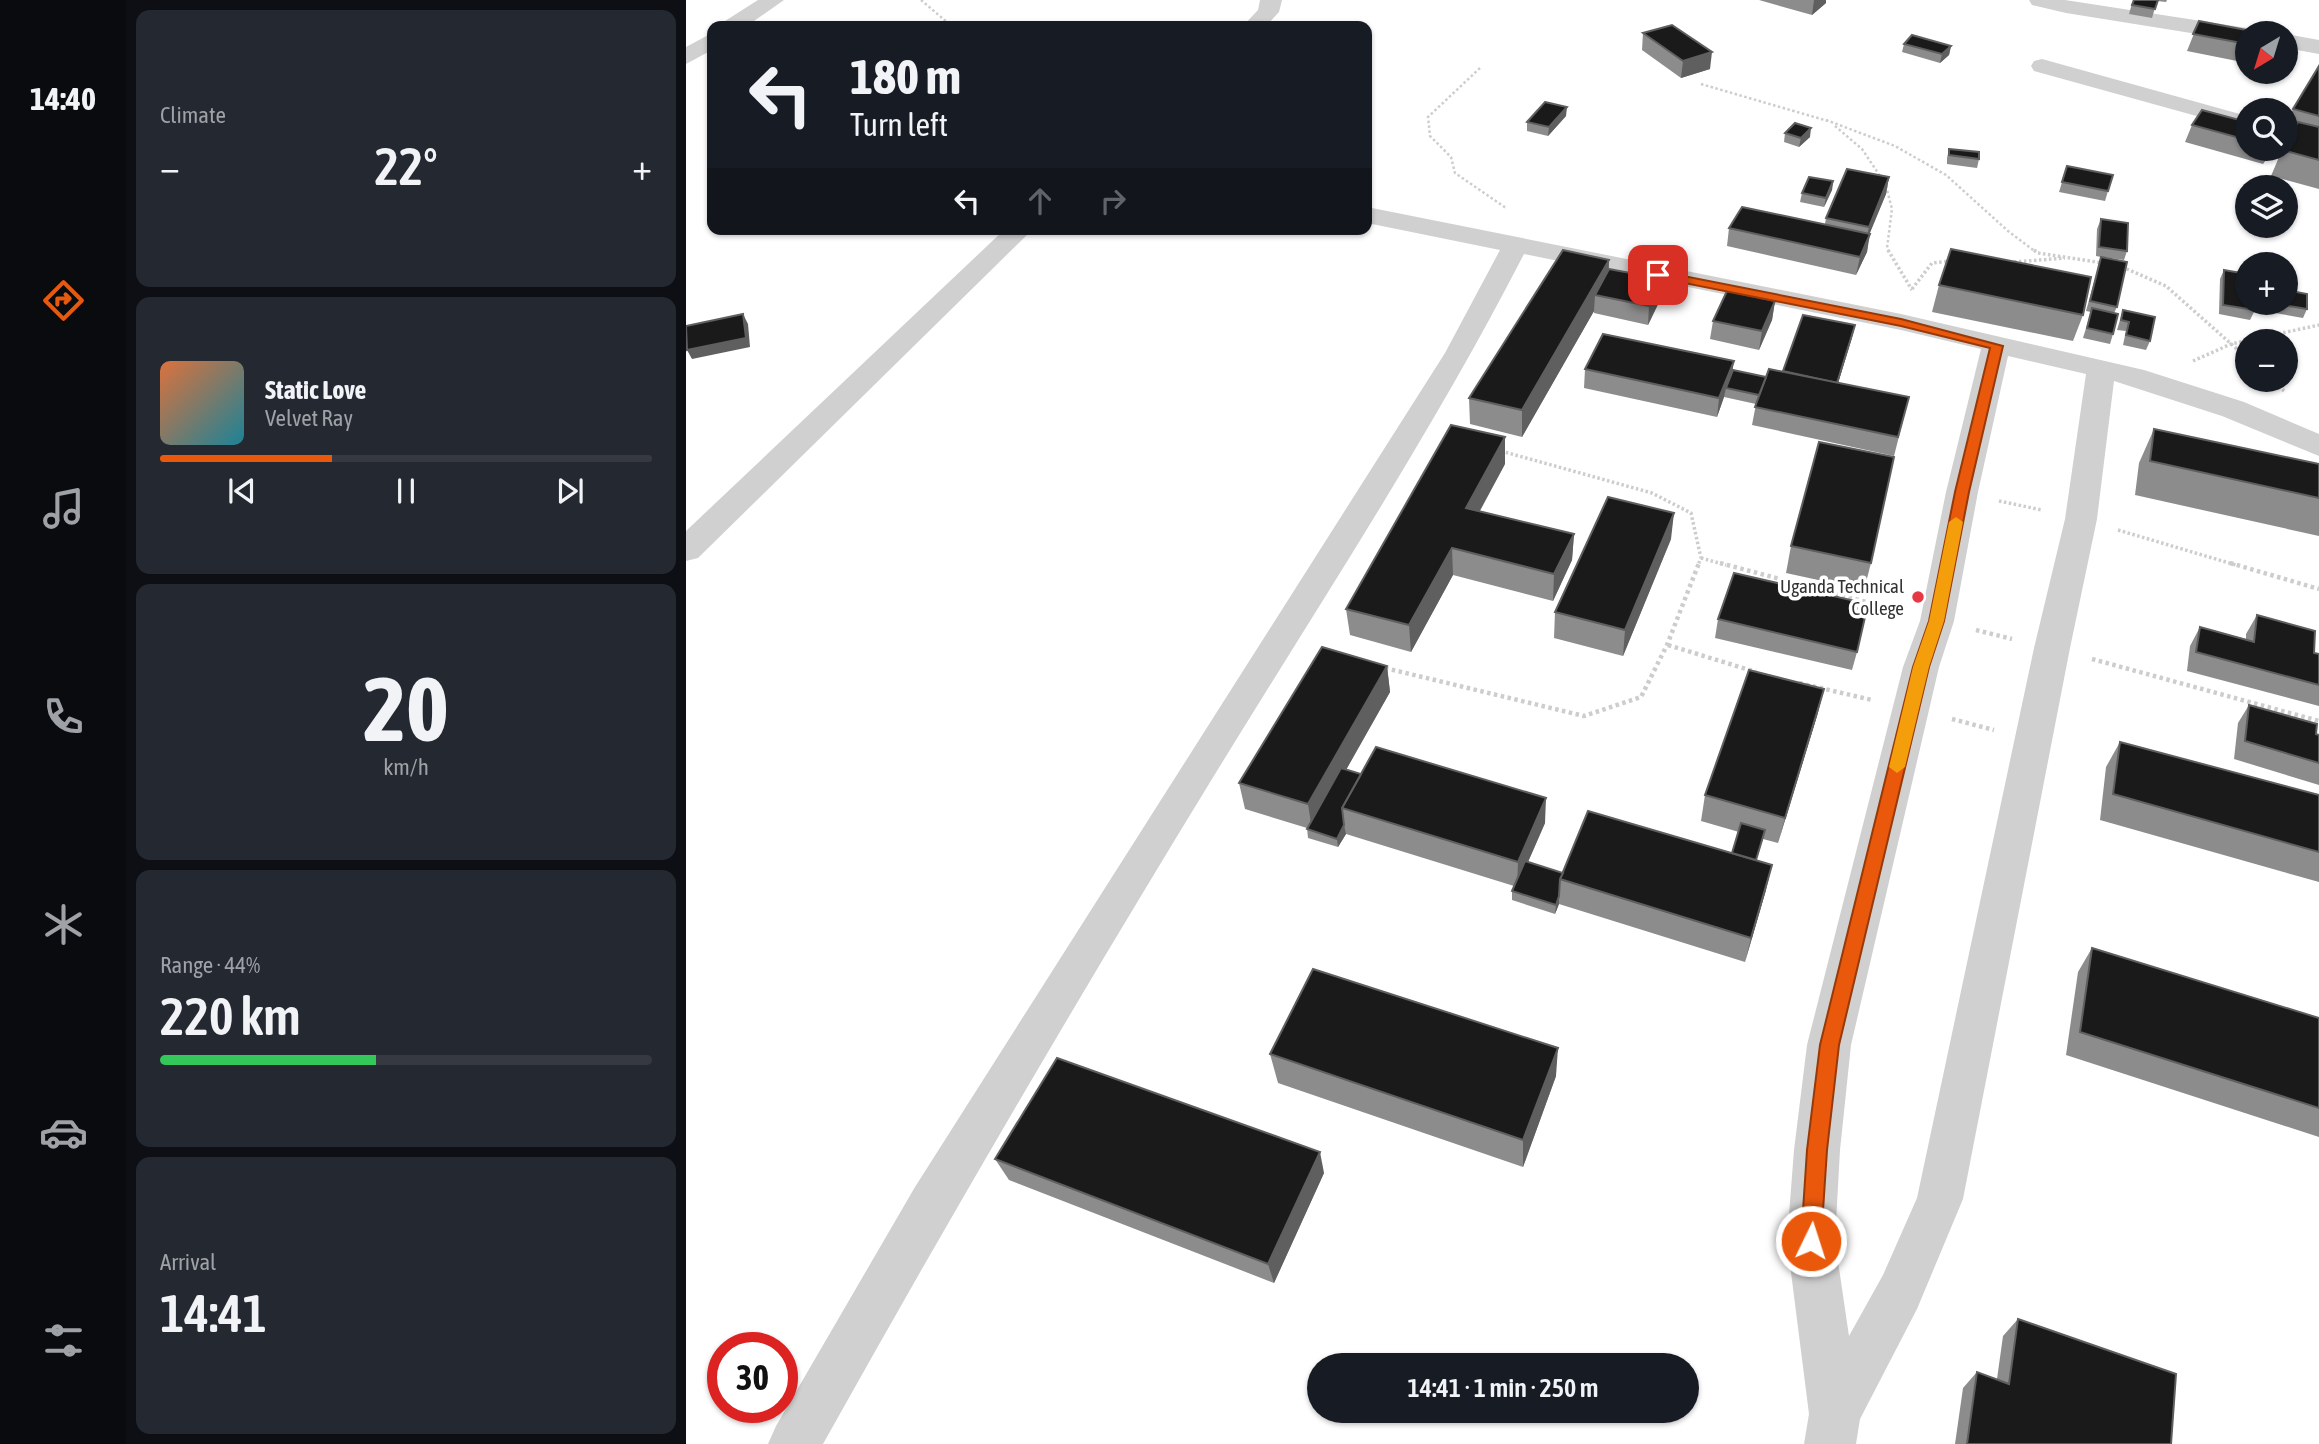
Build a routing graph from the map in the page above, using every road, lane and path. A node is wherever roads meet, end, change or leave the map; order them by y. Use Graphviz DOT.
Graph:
graph roads {
  1 [pos="773,0"];
  2 [pos="921,0"];
  3 [pos="1271,0"];
  4 [pos="2040,0"];
  5 [pos="741,21"];
  6 [pos="946,21"];
  7 [pos="1259,21"];
  8 [pos="2235,33"];
  9 [pos="707,43"];
  10 [pos="2298,43"];
  11 [pos="2319,47"];
  12 [pos="686,57"];
  13 [pos="2042,65"];
  14 [pos="1480,68"];
  15 [pos="1701,85"];
  16 [pos="1826,120"];
  17 [pos="2235,120"];
  18 [pos="2298,139"];
  19 [pos="2319,145"];
  20 [pos="1372,216"];
  21 [pos="1014,235"];
  22 [pos="1533,250"];
  23 [pos="2076,257"];
  24 [pos="1960,259"];
  25 [pos="2007,263"];
  26 [pos="1912,290"];
  27 [pos="1901,322"];
  28 [pos="2319,325"];
  29 [pos="2231,344"];
  30 [pos="1996,346"];
  31 [pos="2235,348"];
  32 [pos="2101,369"];
  33 [pos="2144,379"];
  34 [pos="2319,446"];
  35 [pos="1493,449"];
  36 [pos="1962,492"];
  37 [pos="2081,519"];
  38 [pos="686,551"];
  39 [pos="2319,589"];
  40 [pos="1667,645"];
  41 [pos="1379,666"];
  42 [pos="1761,673"];
  43 [pos="1787,680"];
  44 [pos="1911,709"];
  45 [pos="2033,739"];
  46 [pos="1832,1429"];
  47 [pos="794,1444"];
  1 -- 5 [label="street"];
  2 -- 6 [label="path"];
  3 -- 7 [label="street"];
  4 -- 8 [label="street"];
  9 -- 12 [label="street"];
  10 -- 11 [label="street"];
  13 -- 17 [label="street"];
  14 -- 22 [label="path"];
  15 -- 16 [label="path"];
  16 -- 23 [label="path"];
  16 -- 26 [label="path"];
  18 -- 19 [label="street"];
  20 -- 22 [label="street"];
  21 -- 38 [label="street"];
  22 -- 27 [label="street"];
  22 -- 47 [label="street"];
  23 -- 25 [label="path"];
  23 -- 29 [label="path"];
  24 -- 26 [label="path"];
  26 -- 27 [label="path"];
  27 -- 30 [label="street"];
  28 -- 29 [label="path"];
  29 -- 31 [label="path"];
  29 -- 33 [label="path"];
  30 -- 32 [label="street"];
  30 -- 36 [label="street"];
  32 -- 33 [label="street"];
  32 -- 37 [label="street"];
  33 -- 34 [label="street"];
  35 -- 40 [label="path"];
  36 -- 37 [label="path"];
  36 -- 44 [label="street"];
  37 -- 39 [label="path"];
  37 -- 45 [label="street"];
  40 -- 41 [label="path"];
  40 -- 42 [label="path"];
  43 -- 44 [label="path"];
  44 -- 45 [label="path"];
  44 -- 46 [label="street"];
  45 -- 46 [label="street"];
}
